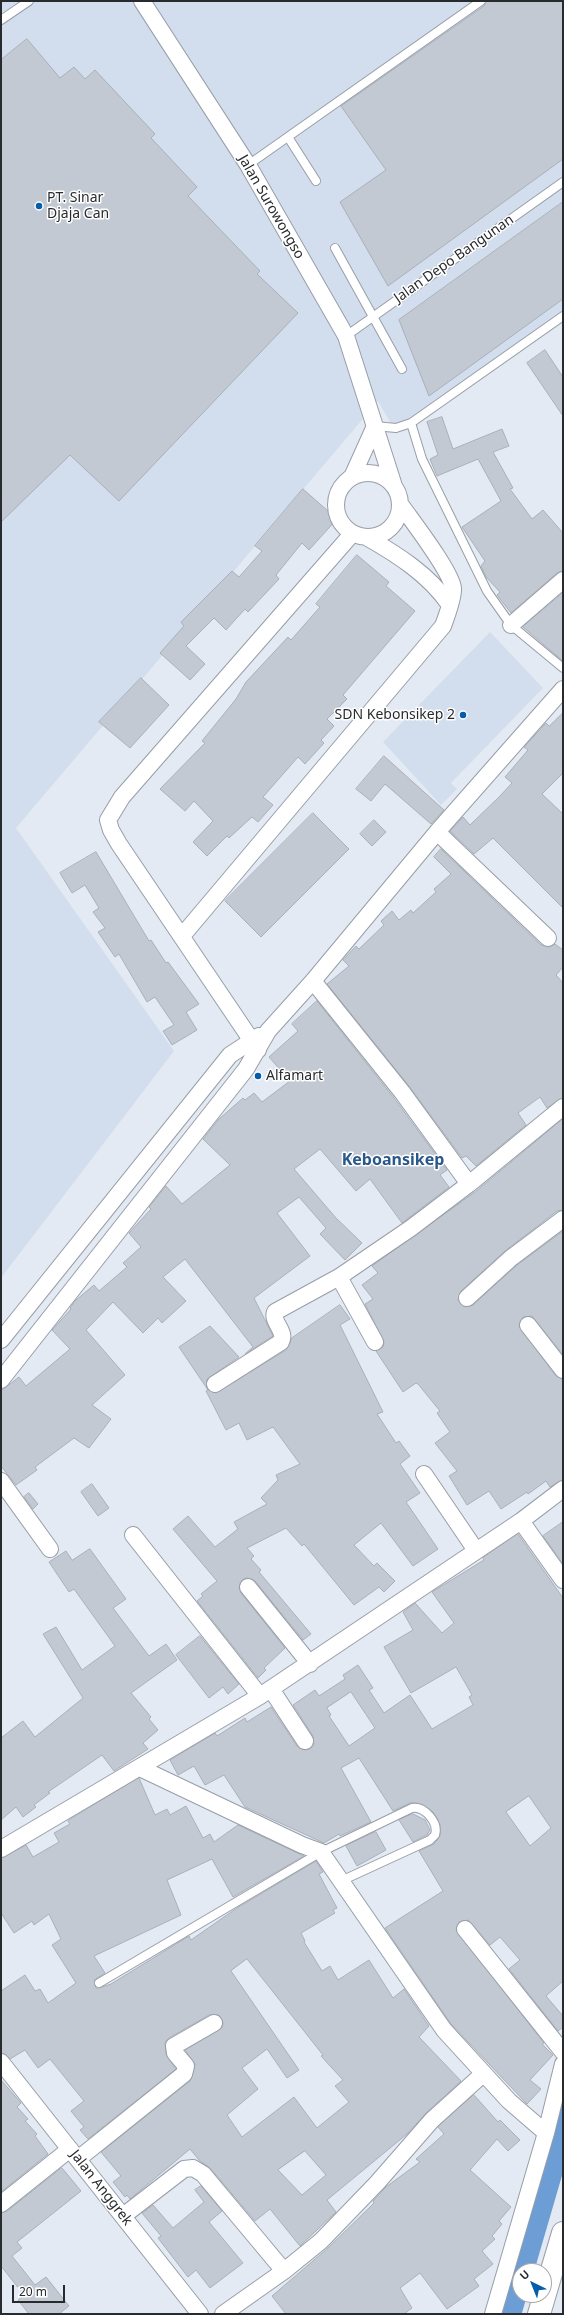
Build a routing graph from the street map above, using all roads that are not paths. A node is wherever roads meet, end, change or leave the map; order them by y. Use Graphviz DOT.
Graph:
graph roads {
  1 [pos="29,1"];
  2 [pos="142,1"];
  3 [pos="481,1"];
  4 [pos="1,20"];
  5 [pos="288,137"];
  6 [pos="248,166"];
  7 [pos="316,181"];
  8 [pos="563,182"];
  9 [pos="334,248"];
  10 [pos="374,316"];
  11 [pos="563,316"];
  12 [pos="346,336"];
  13 [pos="402,369"];
  14 [pos="411,423"];
  15 [pos="375,426"];
  16 [pos="352,477"];
  17 [pos="392,484"];
  18 [pos="401,505"];
  19 [pos="352,534"];
  20 [pos="368,538"];
  21 [pos="563,580"];
  22 [pos="449,604"];
  23 [pos="511,625"];
  24 [pos="563,668"];
  25 [pos="563,689"];
  26 [pos="437,832"];
  27 [pos="182,936"];
  28 [pos="548,938"];
  29 [pos="313,981"];
  30 [pos="254,1045"];
  31 [pos="563,1107"];
  32 [pos="469,1184"];
  33 [pos="563,1219"];
  34 [pos="339,1277"];
  35 [pos="467,1298"];
  36 [pos="528,1325"];
  37 [pos="1,1340"];
  38 [pos="375,1342"];
  39 [pos="563,1370"];
  40 [pos="1,1380"];
  41 [pos="215,1384"];
  42 [pos="424,1474"];
  43 [pos="1,1481"];
  44 [pos="563,1490"];
  45 [pos="521,1520"];
  46 [pos="133,1535"];
  47 [pos="50,1549"];
  48 [pos="475,1549"];
  49 [pos="563,1580"];
  50 [pos="248,1586"];
  51 [pos="310,1664"];
  52 [pos="266,1693"];
  53 [pos="305,1741"];
  54 [pos="140,1768"];
  55 [pos="1,1849"];
  56 [pos="321,1852"];
  57 [pos="341,1881"];
  58 [pos="465,1929"];
  59 [pos="100,1983"];
  60 [pos="214,2023"];
  61 [pos="563,2052"];
  62 [pos="1,2062"];
  63 [pos="563,2064"];
  64 [pos="483,2074"];
  65 [pos="546,2133"];
  66 [pos="74,2154"];
  67 [pos="1,2204"];
  68 [pos="123,2216"];
  69 [pos="563,2233"];
  70 [pos="284,2271"];
  71 [pos="200,2314"];
  72 [pos="223,2314"];
  73 [pos="493,2314"];
  74 [pos="539,2314"];
  1 -- 4 [label="lane"];
  2 -- 6 [label="street, Jalan Surowongso"];
  3 -- 5 [label="lane"];
  5 -- 6 [label="lane"];
  5 -- 7 [label="lane"];
  6 -- 12 [label="street, Jalan Surowongso"];
  8 -- 10 [label="lane, Jalan Depo Bangunan"];
  9 -- 10 [label="lane"];
  10 -- 12 [label="lane, Jalan Depo Bangunan"];
  10 -- 13 [label="lane"];
  11 -- 14 [label="lane"];
  12 -- 15 [label="street, Jalan Surowongso"];
  14 -- 15 [label="lane"];
  14 -- 23 [label="lane"];
  15 -- 16 [label="street"];
  15 -- 17 [label="street, Jalan Surowongso"];
  16 -- 17 [label="street"];
  16 -- 19 [label="street"];
  17 -- 18 [label="street"];
  18 -- 20 [label="street"];
  18 -- 22 [label="street"];
  19 -- 20 [label="street"];
  19 -- 27 [label="street"];
  20 -- 22 [label="street"];
  21 -- 23 [label="street"];
  22 -- 27 [label="street"];
  23 -- 24 [label="lane"];
  25 -- 26 [label="street"];
  26 -- 28 [label="street"];
  26 -- 29 [label="street"];
  27 -- 30 [label="street"];
  29 -- 30 [label="street"];
  29 -- 32 [label="street"];
  30 -- 37 [label="street"];
  30 -- 40 [label="street"];
  31 -- 32 [label="street"];
  32 -- 34 [label="street"];
  33 -- 35 [label="street"];
  34 -- 38 [label="street"];
  34 -- 41 [label="street"];
  36 -- 39 [label="street"];
  42 -- 48 [label="street"];
  43 -- 47 [label="street"];
  44 -- 45 [label="street"];
  45 -- 48 [label="street"];
  45 -- 49 [label="street"];
  46 -- 52 [label="street"];
  48 -- 51 [label="street"];
  50 -- 51 [label="street"];
  51 -- 52 [label="street"];
  52 -- 53 [label="street"];
  52 -- 54 [label="street"];
  54 -- 55 [label="street"];
  54 -- 56 [label="street"];
  56 -- 57 [label="street"];
  56 -- 57 [label="lane"];
  56 -- 59 [label="lane"];
  57 -- 64 [label="street"];
  58 -- 61 [label="street"];
  60 -- 66 [label="street"];
  62 -- 66 [label="street, Jalan Anggrek"];
  63 -- 65 [label="street"];
  64 -- 65 [label="street"];
  64 -- 70 [label="street"];
  65 -- 73 [label="street"];
  66 -- 67 [label="street"];
  66 -- 68 [label="street, Jalan Anggrek"];
  68 -- 70 [label="street"];
  68 -- 71 [label="street, Jalan Anggrek"];
  69 -- 74 [label="main road"];
  70 -- 72 [label="street"];
}
